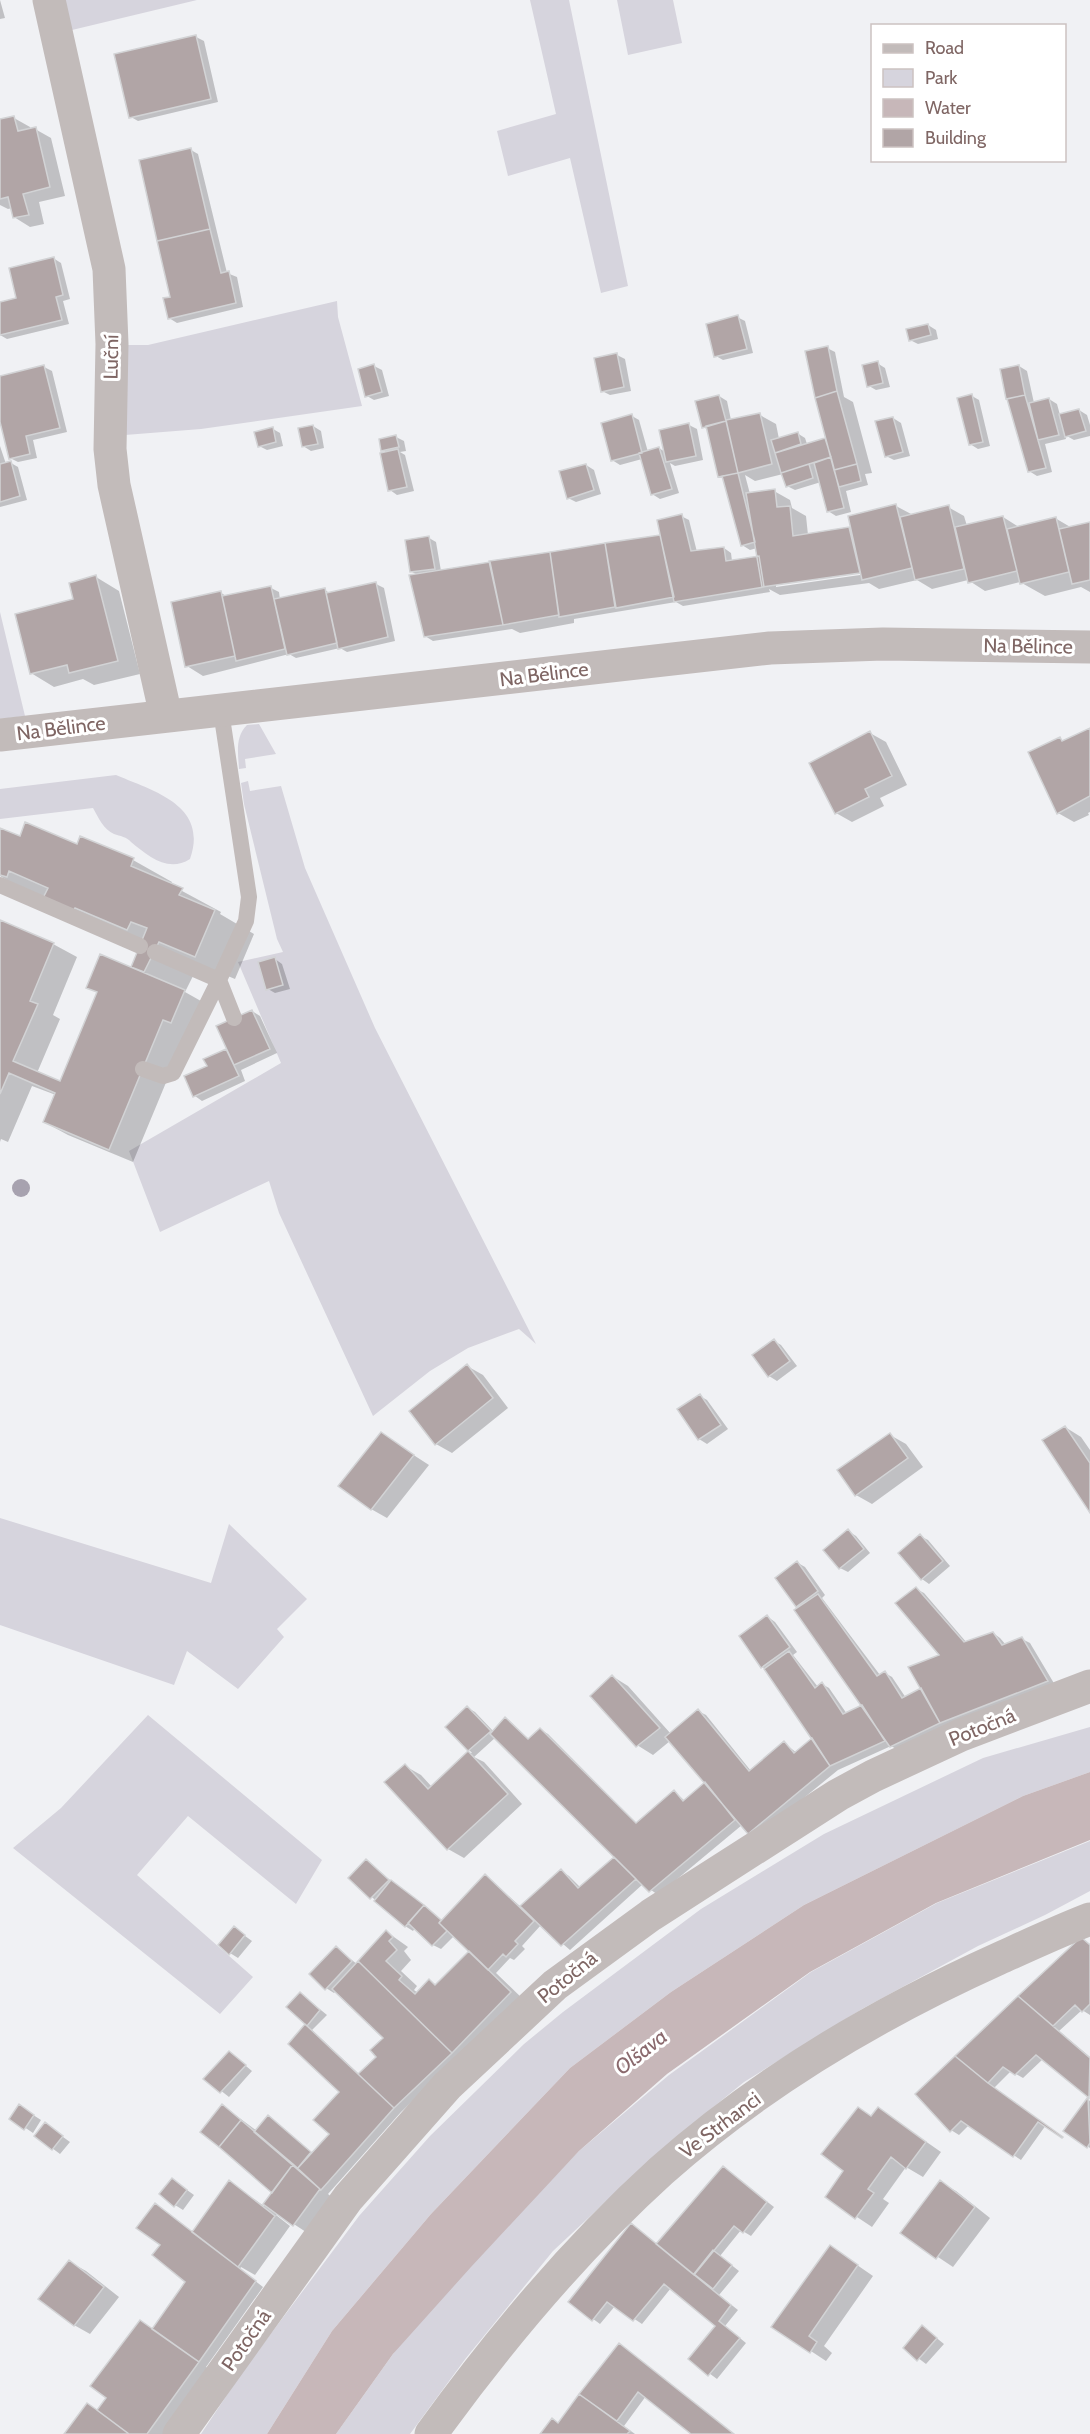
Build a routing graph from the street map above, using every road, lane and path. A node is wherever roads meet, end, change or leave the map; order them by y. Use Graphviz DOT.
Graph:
graph roads {
  1 [pos="49,0"];
  2 [pos="1090,647"];
  3 [pos="221,711"];
  4 [pos="166,716"];
  5 [pos="0,735"];
  6 [pos="0,885"];
  7 [pos="219,980"];
  8 [pos="234,1018"];
  9 [pos="143,1069"];
  10 [pos="1090,1686"];
  11 [pos="1090,1919"];
  12 [pos="179,2434"];
  13 [pos="431,2434"];
  1 -- 4 [label="street, Luční"];
  2 -- 3 [label="street, Na Bělince"];
  3 -- 4 [label="street, Na Bělince"];
  3 -- 7 [label="lane"];
  4 -- 5 [label="street, Na Bělince"];
  6 -- 7 [label="lane"];
  7 -- 8 [label="lane"];
  7 -- 9 [label="lane"];
  10 -- 12 [label="street, Potočná"];
  11 -- 13 [label="street, Ve Strhanci"];
}
